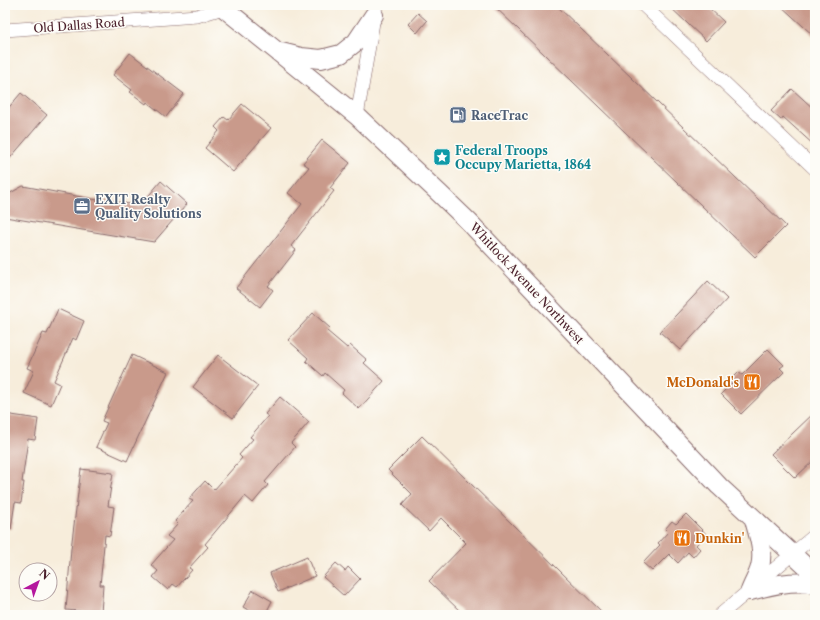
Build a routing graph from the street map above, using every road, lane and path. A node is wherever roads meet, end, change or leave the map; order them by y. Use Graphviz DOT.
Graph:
graph roads {
  1 [pos="643,5"];
  2 [pos="219,6"];
  3 [pos="375,10"];
  4 [pos="5,30"];
  5 [pos="276,51"];
  6 [pos="357,116"];
  7 [pos="815,169"];
  8 [pos="754,520"];
  9 [pos="815,535"];
  10 [pos="792,555"];
  11 [pos="815,575"];
  12 [pos="815,584"];
  13 [pos="750,590"];
  14 [pos="720,615"];
  1 -- 7 [label="street"];
  2 -- 4 [label="street, Old Dallas Road"];
  2 -- 5 [label="highway, Whitlock Avenue Northwest"];
  3 -- 5 [label="highway"];
  3 -- 6 [label="street"];
  5 -- 6 [label="highway, Whitlock Avenue Northwest"];
  6 -- 8 [label="highway, Whitlock Avenue Northwest"];
  8 -- 10 [label="highway, Whitlock Avenue Northwest"];
  8 -- 13 [label="highway"];
  9 -- 10 [label="street"];
  10 -- 11 [label="highway, Whitlock Avenue Northwest"];
  10 -- 13 [label="street"];
  12 -- 13 [label="highway"];
  13 -- 14 [label="street"];
}
